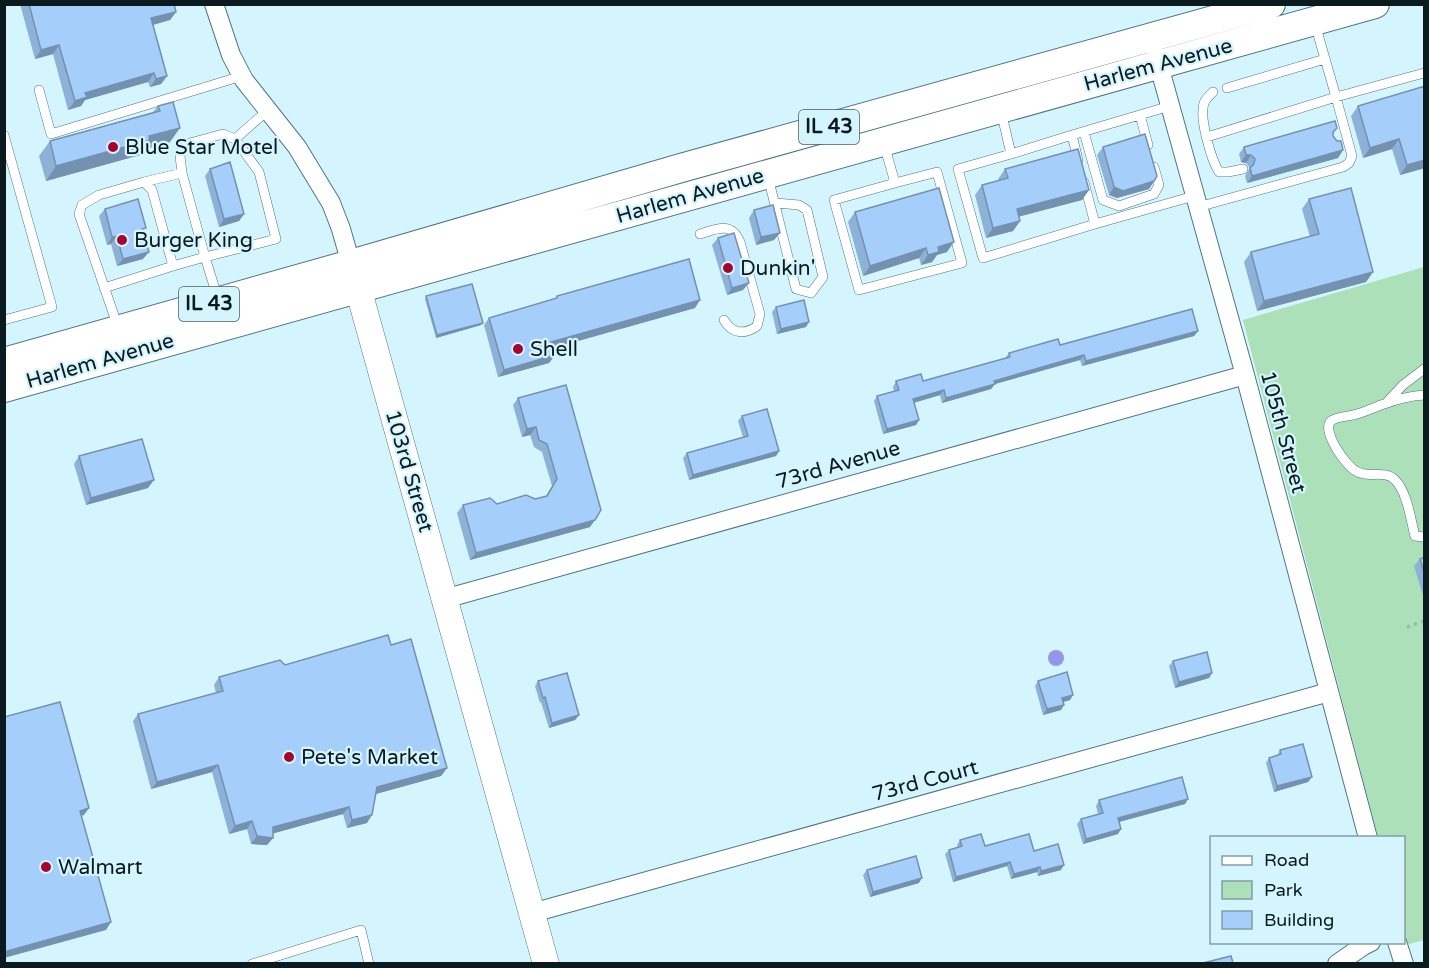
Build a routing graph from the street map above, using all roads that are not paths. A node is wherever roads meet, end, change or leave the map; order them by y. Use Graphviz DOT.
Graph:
graph roads {
  1 [pos="214,4"];
  2 [pos="1271,4"];
  3 [pos="1375,4"];
  4 [pos="1315,22"];
  5 [pos="1155,52"];
  6 [pos="1325,59"];
  7 [pos="1425,73"];
  8 [pos="242,76"];
  9 [pos="1227,88"];
  10 [pos="39,90"];
  11 [pos="1213,92"];
  12 [pos="1336,97"];
  13 [pos="1170,106"];
  14 [pos="1001,109"];
  15 [pos="268,110"];
  16 [pos="1140,116"];
  17 [pos="1084,132"];
  18 [pos="4,135"];
  19 [pos="1072,135"];
  20 [pos="1207,137"];
  21 [pos="235,140"];
  22 [pos="884,142"];
  23 [pos="1150,150"];
  24 [pos="1011,154"];
  25 [pos="1153,162"];
  26 [pos="1243,169"];
  27 [pos="182,173"];
  28 [pos="767,174"];
  29 [pos="144,182"];
  30 [pos="895,183"];
  31 [pos="1103,200"];
  32 [pos="1196,201"];
  33 [pos="776,203"];
  34 [pos="1108,219"];
  35 [pos="1095,224"];
  36 [pos="700,234"];
  37 [pos="205,257"];
  38 [pos="173,266"];
  39 [pos="354,277"];
  40 [pos="104,288"];
  41 [pos="219,301"];
  42 [pos="4,320"];
  43 [pos="724,320"];
  44 [pos="118,330"];
  45 [pos="4,362"];
  46 [pos="1425,369"];
  47 [pos="1245,375"];
  48 [pos="4,388"];
  49 [pos="1425,395"];
  50 [pos="1386,403"];
  51 [pos="1425,537"];
  52 [pos="444,599"];
  53 [pos="1329,692"];
  54 [pos="1368,836"];
  55 [pos="532,913"];
  56 [pos="1368,944"];
  57 [pos="1398,944"];
  58 [pos="252,963"];
  59 [pos="369,963"];
  60 [pos="546,963"];
  61 [pos="1337,963"];
  62 [pos="1404,963"];
  1 -- 8 [label="street, 103rd Street"];
  2 -- 5 [label="main road, Harlem Avenue / IL 43"];
  3 -- 4 [label="main road, Harlem Avenue / IL 43"];
  4 -- 5 [label="main road, Harlem Avenue / IL 43"];
  4 -- 6 [label="lane"];
  5 -- 13 [label="street, 105th Street"];
  5 -- 14 [label="main road, Harlem Avenue / IL 43"];
  5 -- 39 [label="main road, Harlem Avenue / IL 43"];
  6 -- 9 [label="lane"];
  6 -- 12 [label="lane"];
  7 -- 12 [label="lane"];
  8 -- 10 [label="lane"];
  8 -- 15 [label="street, 103rd Street"];
  11 -- 20 [label="lane"];
  12 -- 20 [label="lane"];
  12 -- 32 [label="lane"];
  13 -- 16 [label="lane"];
  13 -- 32 [label="street, 105th Street"];
  14 -- 22 [label="main road, Harlem Avenue / IL 43"];
  14 -- 24 [label="lane"];
  15 -- 21 [label="lane"];
  15 -- 39 [label="street, 103rd Street"];
  16 -- 17 [label="lane"];
  16 -- 23 [label="lane"];
  17 -- 19 [label="lane"];
  17 -- 31 [label="lane"];
  18 -- 42 [label="lane"];
  19 -- 24 [label="lane"];
  19 -- 35 [label="lane"];
  20 -- 26 [label="lane"];
  21 -- 27 [label="lane"];
  21 -- 37 [label="lane"];
  22 -- 28 [label="main road, Harlem Avenue / IL 43"];
  22 -- 30 [label="lane"];
  24 -- 35 [label="lane"];
  25 -- 31 [label="lane"];
  27 -- 29 [label="lane"];
  27 -- 37 [label="lane"];
  28 -- 33 [label="lane"];
  28 -- 39 [label="main road, Harlem Avenue / IL 43"];
  29 -- 38 [label="lane"];
  29 -- 40 [label="lane"];
  30 -- 30 [label="lane"];
  31 -- 34 [label="lane"];
  32 -- 34 [label="lane"];
  32 -- 47 [label="street, 105th Street"];
  33 -- 33 [label="lane"];
  34 -- 35 [label="lane"];
  36 -- 43 [label="lane"];
  37 -- 38 [label="lane"];
  37 -- 41 [label="lane"];
  38 -- 40 [label="lane"];
  39 -- 41 [label="main road, Harlem Avenue / IL 43"];
  39 -- 48 [label="main road, Harlem Avenue / IL 43"];
  39 -- 52 [label="street, 103rd Street"];
  40 -- 44 [label="lane"];
  41 -- 44 [label="main road, Harlem Avenue / IL 43"];
  44 -- 45 [label="main road, Harlem Avenue / IL 43"];
  46 -- 50 [label="lane"];
  47 -- 52 [label="street, 73rd Avenue"];
  47 -- 53 [label="street, 105th Street"];
  49 -- 50 [label="lane"];
  50 -- 51 [label="lane"];
  52 -- 55 [label="street, 103rd Street"];
  53 -- 54 [label="street, 105th Street"];
  53 -- 55 [label="street, 73rd Court"];
  55 -- 60 [label="street, 103rd Street"];
  56 -- 61 [label="street"];
  57 -- 62 [label="street"];
  58 -- 59 [label="lane"];
}
